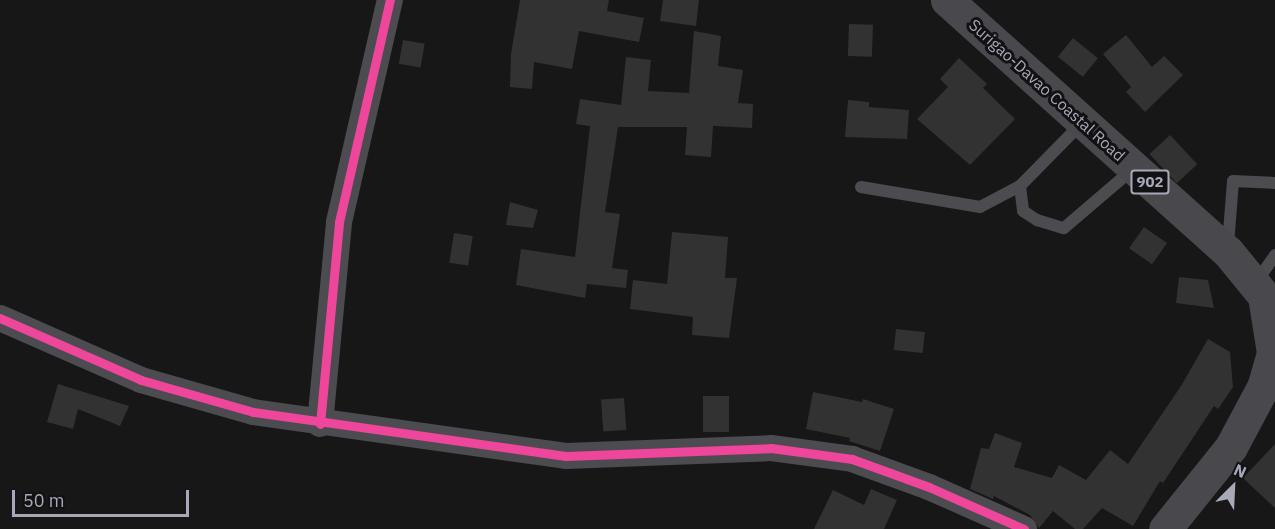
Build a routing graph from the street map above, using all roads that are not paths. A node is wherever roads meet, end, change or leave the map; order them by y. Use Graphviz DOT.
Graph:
graph roads {
  1 [pos="390,0"];
  2 [pos="947,0"];
  3 [pos="1083,122"];
  4 [pos="1135,168"];
  5 [pos="1275,183"];
  6 [pos="1020,186"];
  7 [pos="861,188"];
  8 [pos="1228,252"];
  9 [pos="1275,255"];
  10 [pos="1265,284"];
  11 [pos="0,318"];
  12 [pos="320,424"];
  13 [pos="1024,529"];
  14 [pos="1164,529"];
  1 -- 12 [label="street"];
  2 -- 3 [label="highway, Surigao-Davao Coastal Road / 902"];
  3 -- 4 [label="highway, Surigao-Davao Coastal Road / 902"];
  3 -- 6 [label="lane"];
  4 -- 6 [label="lane"];
  4 -- 8 [label="highway, Surigao-Davao Coastal Road / 902"];
  5 -- 8 [label="lane"];
  6 -- 7 [label="lane"];
  8 -- 10 [label="highway, Surigao-Davao Coastal Road / 902"];
  9 -- 10 [label="lane"];
  10 -- 14 [label="highway, Surigao-Davao Coastal Road / 902"];
  11 -- 12 [label="street"];
  12 -- 13 [label="street"];
}
